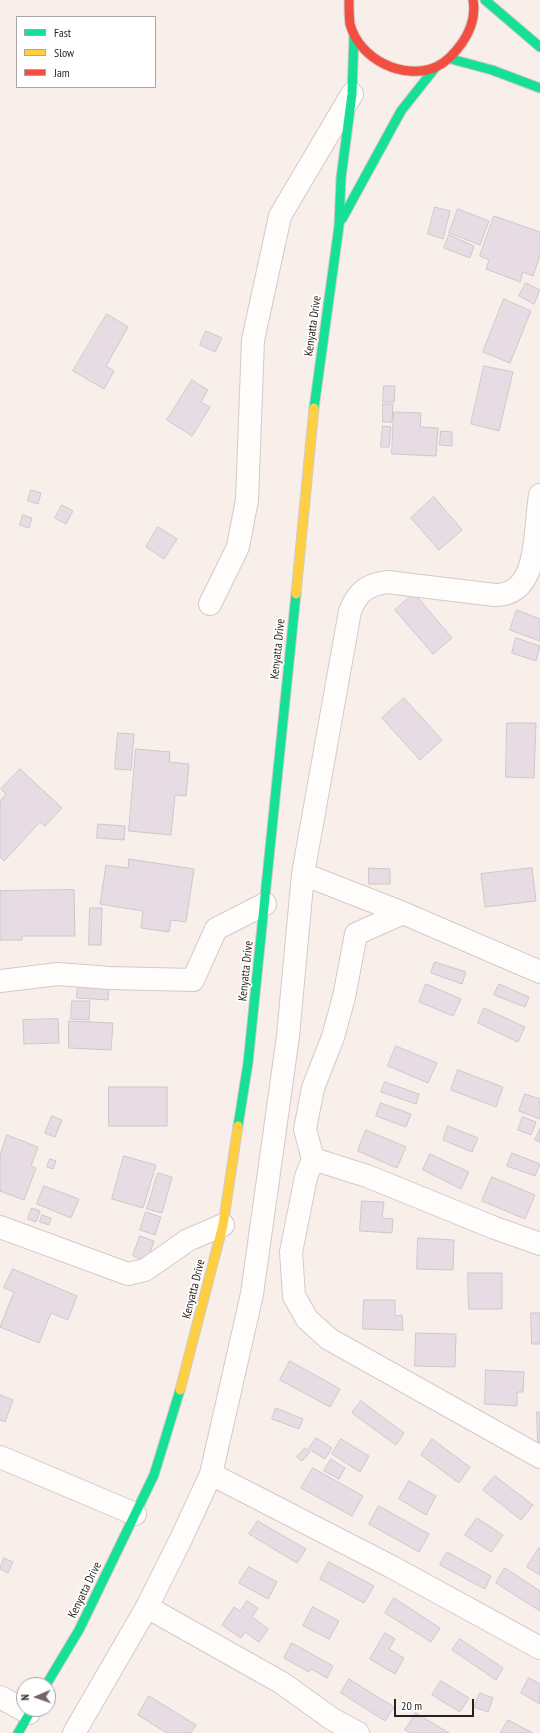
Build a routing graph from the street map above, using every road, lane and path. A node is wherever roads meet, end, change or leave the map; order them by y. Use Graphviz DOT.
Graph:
graph roads {
  1 [pos="348,0"];
  2 [pos="473,0"];
  3 [pos="485,0"];
  4 [pos="354,36"];
  5 [pos="540,47"];
  6 [pos="451,59"];
  7 [pos="435,68"];
  8 [pos="540,88"];
  9 [pos="352,94"];
  10 [pos="339,226"];
  11 [pos="540,500"];
  12 [pos="210,604"];
  13 [pos="303,874"];
  14 [pos="265,904"];
  15 [pos="403,913"];
  16 [pos="540,972"];
  17 [pos="0,981"];
  18 [pos="313,1159"];
  19 [pos="223,1225"];
  20 [pos="0,1227"];
  21 [pos="540,1244"];
  22 [pos="0,1456"];
  23 [pos="540,1457"];
  24 [pos="210,1474"];
  25 [pos="135,1514"];
  26 [pos="147,1607"];
  27 [pos="540,1648"];
  28 [pos="51,1677"];
  29 [pos="0,1697"];
  30 [pos="16,1704"];
  31 [pos="27,1717"];
  32 [pos="18,1733"];
  33 [pos="74,1733"];
  34 [pos="358,1733"];
  1 -- 4 [label="main road"];
  2 -- 6 [label="main road"];
  3 -- 5 [label="main road"];
  4 -- 7 [label="main road"];
  4 -- 9 [label="main road"];
  6 -- 7 [label="main road"];
  6 -- 8 [label="main road"];
  7 -- 10 [label="main road"];
  9 -- 10 [label="main road"];
  9 -- 12 [label="street"];
  10 -- 14 [label="main road, Kenyatta Drive"];
  11 -- 13 [label="street"];
  13 -- 15 [label="street"];
  13 -- 24 [label="street"];
  14 -- 17 [label="street"];
  14 -- 19 [label="main road, Kenyatta Drive"];
  15 -- 16 [label="street"];
  15 -- 18 [label="street"];
  18 -- 21 [label="street"];
  18 -- 23 [label="street"];
  19 -- 20 [label="street"];
  19 -- 25 [label="main road, Kenyatta Drive"];
  22 -- 25 [label="street"];
  24 -- 26 [label="street"];
  24 -- 27 [label="street"];
  25 -- 28 [label="main road, Kenyatta Drive"];
  26 -- 33 [label="street"];
  26 -- 34 [label="street"];
  29 -- 30 [label="street"];
  31 -- 32 [label="main road"];
}
